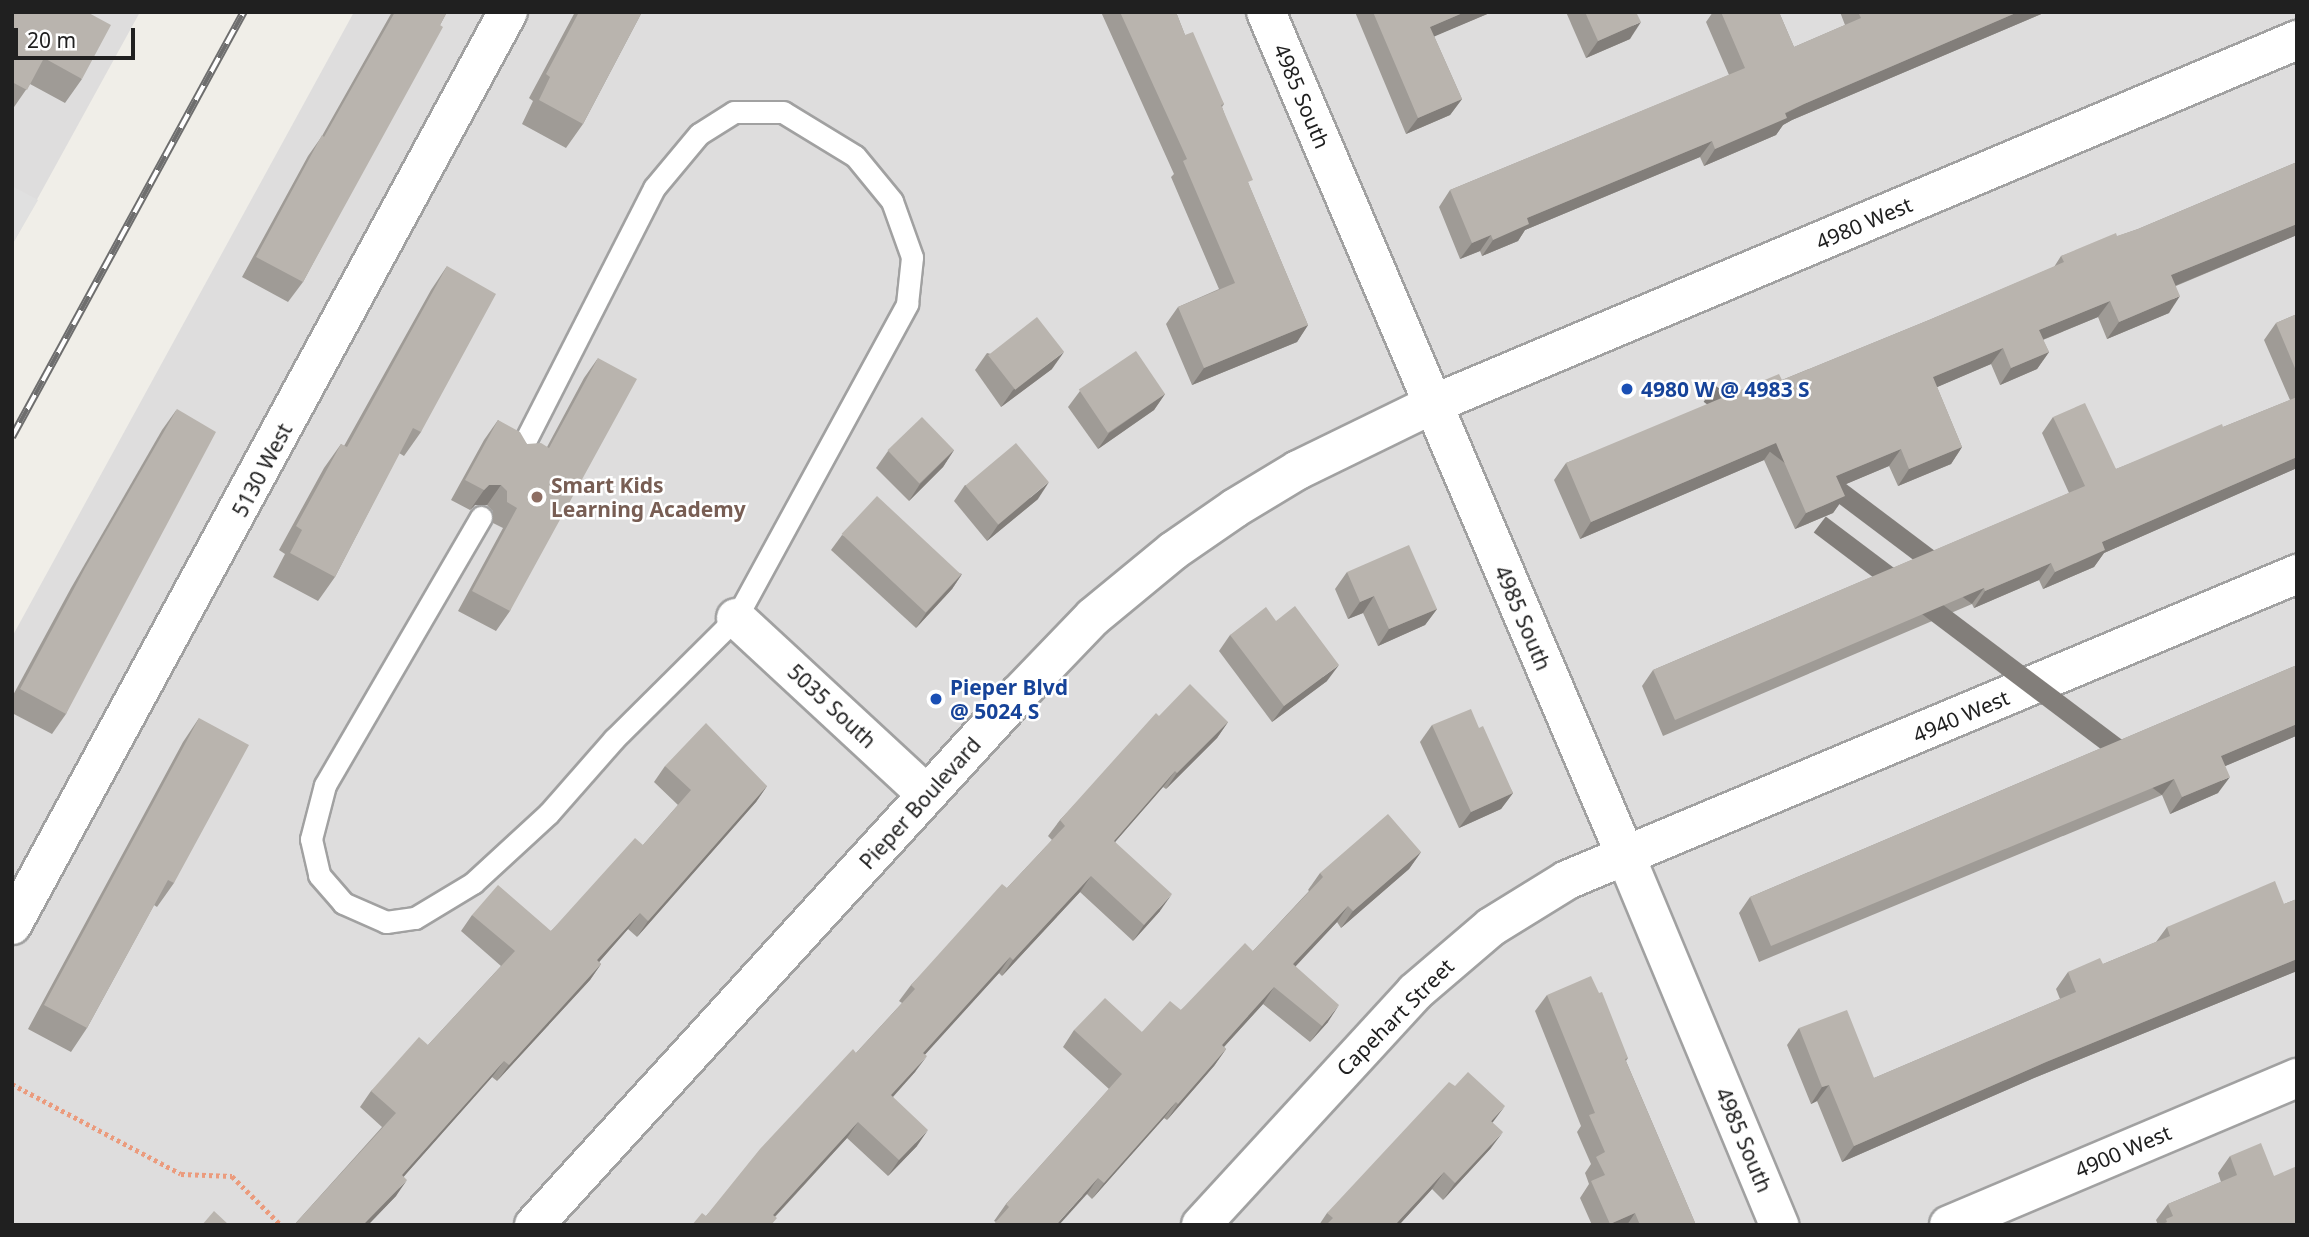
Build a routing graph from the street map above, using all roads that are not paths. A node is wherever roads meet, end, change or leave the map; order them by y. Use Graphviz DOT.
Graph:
graph roads {
  1 [pos="508,12"];
  2 [pos="1266,12"];
  3 [pos="2297,40"];
  4 [pos="1431,405"];
  5 [pos="519,453"];
  6 [pos="481,517"];
  7 [pos="2297,574"];
  8 [pos="736,618"];
  9 [pos="927,795"];
  10 [pos="1626,857"];
  11 [pos="12,925"];
  12 [pos="2297,1078"];
  13 [pos="534,1225"];
  14 [pos="1201,1225"];
  15 [pos="1779,1225"];
  16 [pos="1949,1225"];
  1 -- 11 [label="street, 5130 West"];
  2 -- 4 [label="street, 4985 South"];
  3 -- 4 [label="street, 4980 West"];
  4 -- 9 [label="street, Pieper Boulevard"];
  4 -- 10 [label="street, 4985 South"];
  5 -- 8 [label="lane"];
  6 -- 8 [label="lane"];
  7 -- 10 [label="street, 4940 West"];
  8 -- 9 [label="street, 5035 South"];
  9 -- 13 [label="street, Pieper Boulevard"];
  10 -- 14 [label="street, Capehart Street"];
  10 -- 15 [label="street, 4985 South"];
  12 -- 16 [label="street, 4900 West"];
}
